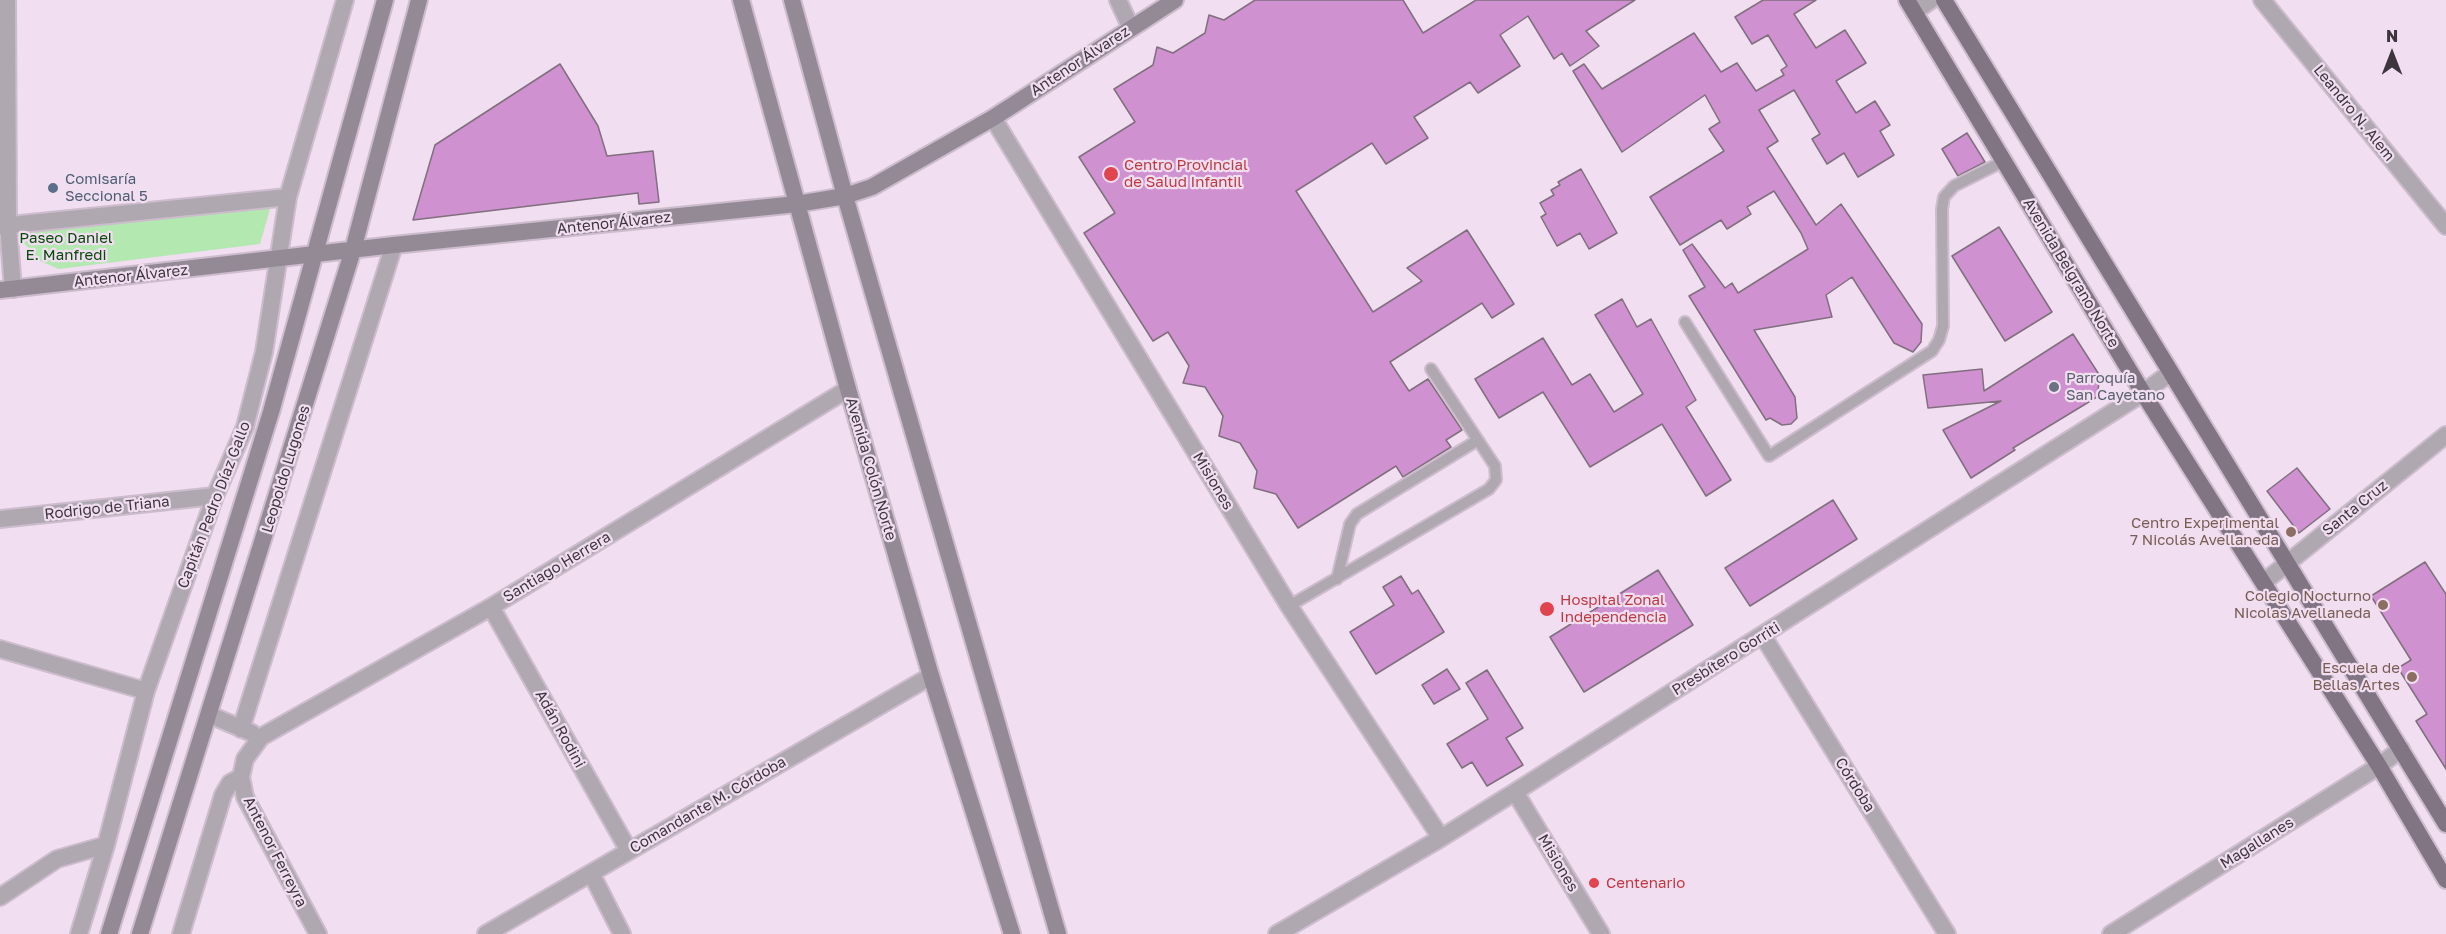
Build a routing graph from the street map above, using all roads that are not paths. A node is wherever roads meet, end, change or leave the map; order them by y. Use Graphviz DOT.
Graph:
graph roads {
  1 [pos="7,0"];
  2 [pos="345,0"];
  3 [pos="385,0"];
  4 [pos="419,0"];
  5 [pos="741,0"];
  6 [pos="792,0"];
  7 [pos="1118,0"];
  8 [pos="1175,0"];
  9 [pos="1931,0"];
  10 [pos="1944,0"];
  11 [pos="2262,0"];
  12 [pos="1910,6"];
  13 [pos="1131,28"];
  14 [pos="993,118"];
  15 [pos="2004,161"];
  16 [pos="845,196"];
  17 [pos="288,197"];
  18 [pos="797,204"];
  19 [pos="4,226"];
  20 [pos="2446,226"];
  21 [pos="394,245"];
  22 [pos="353,250"];
  23 [pos="315,255"];
  24 [pos="277,260"];
  25 [pos="7,289"];
  26 [pos="1685,322"];
  27 [pos="1431,369"];
  28 [pos="2170,374"];
  29 [pos="848,389"];
  30 [pos="2143,393"];
  31 [pos="2446,435"];
  32 [pos="1478,440"];
  33 [pos="215,496"];
  34 [pos="0,519"];
  35 [pos="2289,563"];
  36 [pos="1336,579"];
  37 [pos="2265,582"];
  38 [pos="1290,606"];
  39 [pos="491,607"];
  40 [pos="1763,636"];
  41 [pos="0,649"];
  42 [pos="931,676"];
  43 [pos="146,691"];
  44 [pos="210,715"];
  45 [pos="241,729"];
  46 [pos="261,737"];
  47 [pos="2401,749"];
  48 [pos="2379,766"];
  49 [pos="241,777"];
  50 [pos="1515,792"];
  51 [pos="2446,824"];
  52 [pos="1442,838"];
  53 [pos="106,845"];
  54 [pos="629,851"];
  55 [pos="591,873"];
  56 [pos="2446,880"];
  57 [pos="0,897"];
  58 [pos="79,934"];
  59 [pos="109,934"];
  60 [pos="140,934"];
  61 [pos="181,934"];
  62 [pos="318,934"];
  63 [pos="486,934"];
  64 [pos="622,934"];
  65 [pos="1012,934"];
  66 [pos="1058,934"];
  67 [pos="1278,934"];
  68 [pos="1601,934"];
  69 [pos="1947,934"];
  70 [pos="2110,934"];
  1 -- 19 [label="street"];
  2 -- 17 [label="street, Capitán Pedro Díaz Gallo"];
  3 -- 23 [label="main road, Leopoldo Lugones"];
  4 -- 22 [label="main road, Leopoldo Lugones"];
  5 -- 18 [label="main road, Avenida Colón Norte"];
  6 -- 16 [label="main road"];
  7 -- 13 [label="street"];
  8 -- 13 [label="main road, Antenor Álvarez"];
  9 -- 12 [label="street"];
  10 -- 28 [label="main road"];
  11 -- 20 [label="street, Leandro N. Alem"];
  12 -- 15 [label="main road, Avenida Belgrano Norte"];
  13 -- 14 [label="main road, Antenor Álvarez"];
  14 -- 16 [label="main road, Antenor Álvarez"];
  14 -- 38 [label="street, Misiones"];
  15 -- 26 [label="lane"];
  15 -- 30 [label="main road, Avenida Belgrano Norte"];
  16 -- 18 [label="main road, Antenor Álvarez"];
  16 -- 66 [label="main road"];
  17 -- 19 [label="street"];
  17 -- 24 [label="street, Capitán Pedro Díaz Gallo"];
  18 -- 21 [label="main road, Antenor Álvarez"];
  18 -- 29 [label="main road, Avenida Colón Norte"];
  19 -- 25 [label="street"];
  21 -- 22 [label="main road, Antenor Álvarez"];
  21 -- 45 [label="street"];
  22 -- 23 [label="main road, Antenor Álvarez"];
  22 -- 44 [label="main road, Leopoldo Lugones"];
  23 -- 24 [label="main road, Antenor Álvarez"];
  23 -- 59 [label="main road, Leopoldo Lugones"];
  24 -- 25 [label="main road, Antenor Álvarez"];
  24 -- 33 [label="street, Capitán Pedro Díaz Gallo"];
  27 -- 32 [label="lane"];
  28 -- 30 [label="street, Presbítero Gorriti"];
  28 -- 35 [label="main road"];
  29 -- 39 [label="street, Santiago Herrera"];
  29 -- 42 [label="main road, Avenida Colón Norte"];
  30 -- 37 [label="main road, Avenida Belgrano Norte"];
  30 -- 40 [label="street, Presbítero Gorriti"];
  31 -- 35 [label="street, Santa Cruz"];
  32 -- 36 [label="lane"];
  32 -- 36 [label="lane"];
  33 -- 34 [label="street, Rodrigo de Triana"];
  33 -- 43 [label="street, Capitán Pedro Díaz Gallo"];
  35 -- 37 [label="street, Santa Cruz"];
  35 -- 47 [label="main road"];
  36 -- 38 [label="lane"];
  37 -- 48 [label="main road, Avenida Belgrano Norte"];
  38 -- 52 [label="street, Misiones"];
  39 -- 46 [label="street, Santiago Herrera"];
  39 -- 54 [label="street, Adán Rodini"];
  40 -- 50 [label="street, Presbítero Gorriti"];
  40 -- 69 [label="street, Córdoba"];
  41 -- 43 [label="street"];
  42 -- 54 [label="street, Comandante M. Córdoba"];
  42 -- 65 [label="main road, Avenida Colón Norte"];
  43 -- 53 [label="street, Capitán Pedro Díaz Gallo"];
  44 -- 45 [label="street"];
  44 -- 60 [label="main road, Leopoldo Lugones"];
  45 -- 46 [label="street"];
  46 -- 49 [label="street, Antenor Ferreyra"];
  47 -- 48 [label="street, Magallanes"];
  47 -- 51 [label="main road"];
  48 -- 56 [label="main road, Avenida Belgrano Norte"];
  48 -- 70 [label="street, Magallanes"];
  49 -- 61 [label="street"];
  49 -- 62 [label="street, Antenor Ferreyra"];
  50 -- 52 [label="street, Presbítero Gorriti"];
  50 -- 68 [label="street, Misiones"];
  52 -- 67 [label="street, Presbítero Gorriti"];
  53 -- 57 [label="street"];
  53 -- 58 [label="street, Capitán Pedro Díaz Gallo"];
  54 -- 55 [label="street, Comandante M. Córdoba"];
  55 -- 63 [label="street, Comandante M. Córdoba"];
  55 -- 64 [label="street"];
}
